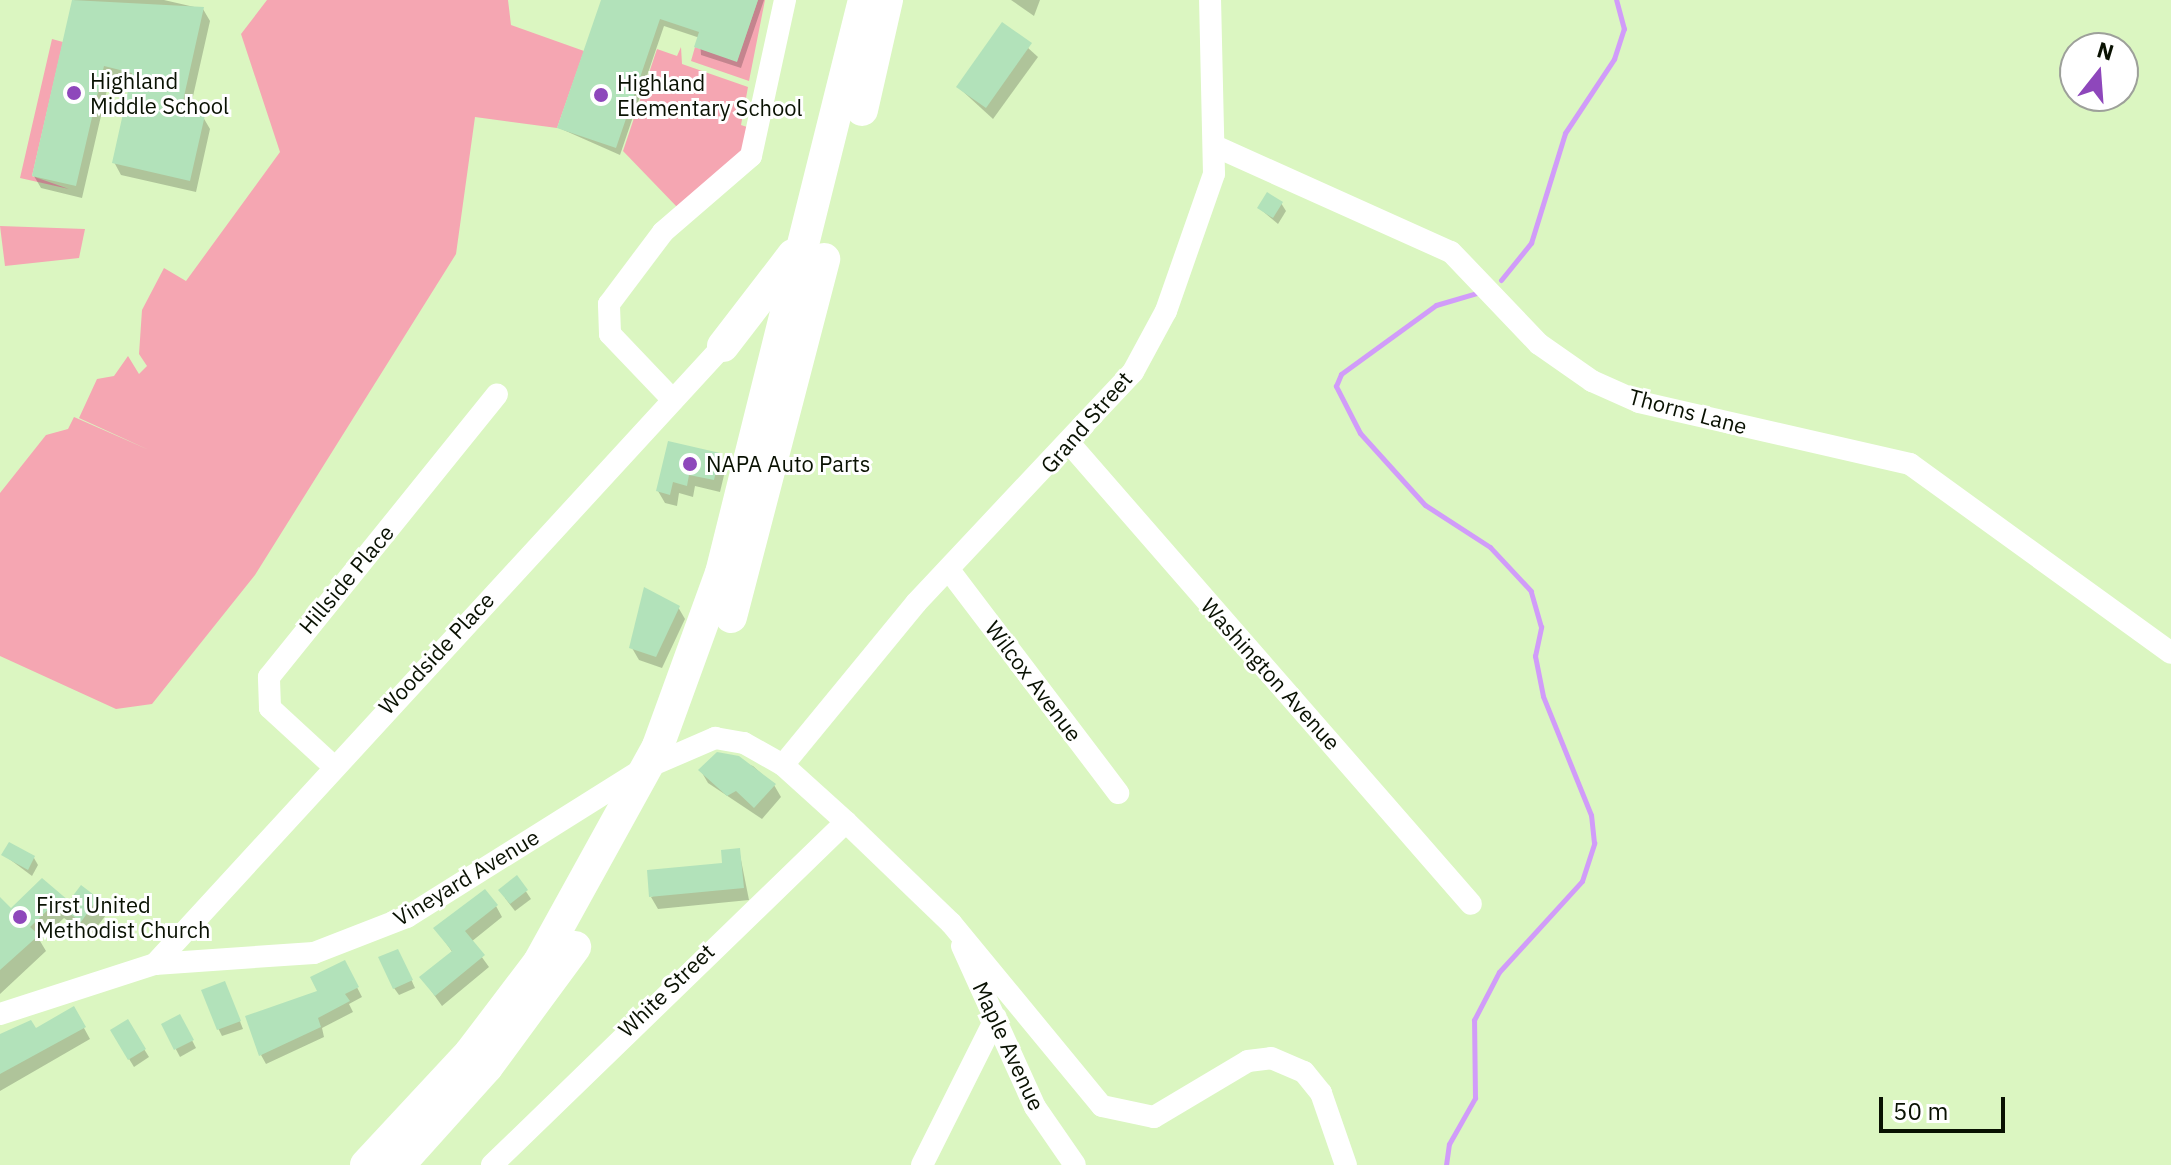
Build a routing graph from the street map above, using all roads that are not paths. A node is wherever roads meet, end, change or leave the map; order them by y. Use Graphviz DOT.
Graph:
graph roads {
  1 [pos="785,0"];
  2 [pos="864,0"];
  3 [pos="887,0"];
  4 [pos="1210,0"];
  5 [pos="1217,147"];
  6 [pos="815,204"];
  7 [pos="723,346"];
  8 [pos="774,365"];
  9 [pos="497,394"];
  10 [pos="673,400"];
  11 [pos="1070,444"];
  12 [pos="949,570"];
  13 [pos="2171,653"];
  14 [pos="331,764"];
  15 [pos="783,765"];
  16 [pos="1118,793"];
  17 [pos="846,822"];
  18 [pos="1471,904"];
  19 [pos="951,923"];
  20 [pos="155,964"];
  21 [pos="0,1014"];
  22 [pos="996,1017"];
  23 [pos="366,1165"];
  24 [pos="399,1165"];
  25 [pos="492,1165"];
  26 [pos="922,1165"];
  27 [pos="1075,1165"];
  28 [pos="1346,1165"];
  1 -- 10 [label="street"];
  2 -- 6 [label="highway"];
  3 -- 24 [label="highway"];
  4 -- 5 [label="street, Grand Street"];
  5 -- 11 [label="street, Grand Street"];
  5 -- 13 [label="street, Thorns Lane"];
  6 -- 7 [label="highway"];
  6 -- 8 [label="highway"];
  7 -- 8 [label="highway"];
  7 -- 10 [label="street, Woodside Place"];
  8 -- 23 [label="highway"];
  9 -- 14 [label="street, Hillside Place"];
  10 -- 14 [label="street, Woodside Place"];
  11 -- 12 [label="street, Grand Street"];
  11 -- 18 [label="street, Washington Avenue"];
  12 -- 15 [label="street, Grand Street"];
  12 -- 16 [label="street, Wilcox Avenue"];
  14 -- 20 [label="street, Woodside Place"];
  15 -- 17 [label="street, Vineyard Avenue"];
  15 -- 20 [label="street, Vineyard Avenue"];
  17 -- 19 [label="street, Vineyard Avenue"];
  17 -- 25 [label="street, White Street"];
  19 -- 22 [label="street, Maple Avenue"];
  19 -- 28 [label="street"];
  20 -- 21 [label="street, Vineyard Avenue"];
  22 -- 26 [label="street"];
  22 -- 27 [label="street, Maple Avenue"];
}
